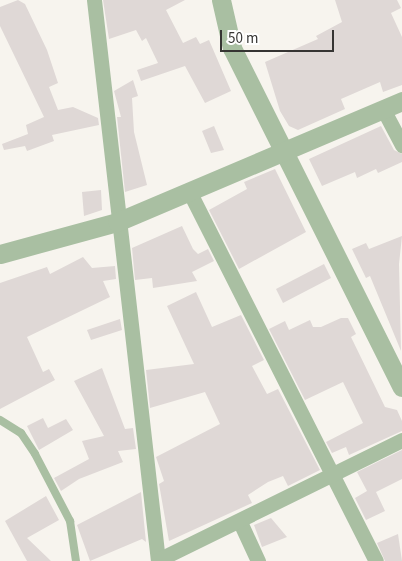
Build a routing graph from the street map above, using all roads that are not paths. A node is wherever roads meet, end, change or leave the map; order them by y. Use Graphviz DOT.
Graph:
graph roads {
  1 [pos="94,0"];
  2 [pos="221,0"];
  3 [pos="402,101"];
  4 [pos="383,109"];
  5 [pos="402,145"];
  6 [pos="284,153"];
  7 [pos="190,193"];
  8 [pos="117,222"];
  9 [pos="0,254"];
  10 [pos="402,387"];
  11 [pos="0,420"];
  12 [pos="402,440"];
  13 [pos="333,475"];
  14 [pos="240,522"];
  15 [pos="76,561"];
  16 [pos="158,561"];
  17 [pos="258,561"];
  18 [pos="376,561"];
  1 -- 8 [label="street"];
  2 -- 6 [label="street"];
  3 -- 4 [label="street"];
  4 -- 5 [label="street"];
  4 -- 6 [label="street"];
  6 -- 7 [label="street"];
  6 -- 10 [label="street"];
  7 -- 8 [label="street"];
  7 -- 13 [label="street"];
  8 -- 9 [label="street"];
  8 -- 16 [label="street"];
  11 -- 15 [label="lane"];
  12 -- 13 [label="street"];
  13 -- 14 [label="street"];
  13 -- 18 [label="street"];
  14 -- 16 [label="street"];
  14 -- 17 [label="street"];
}
